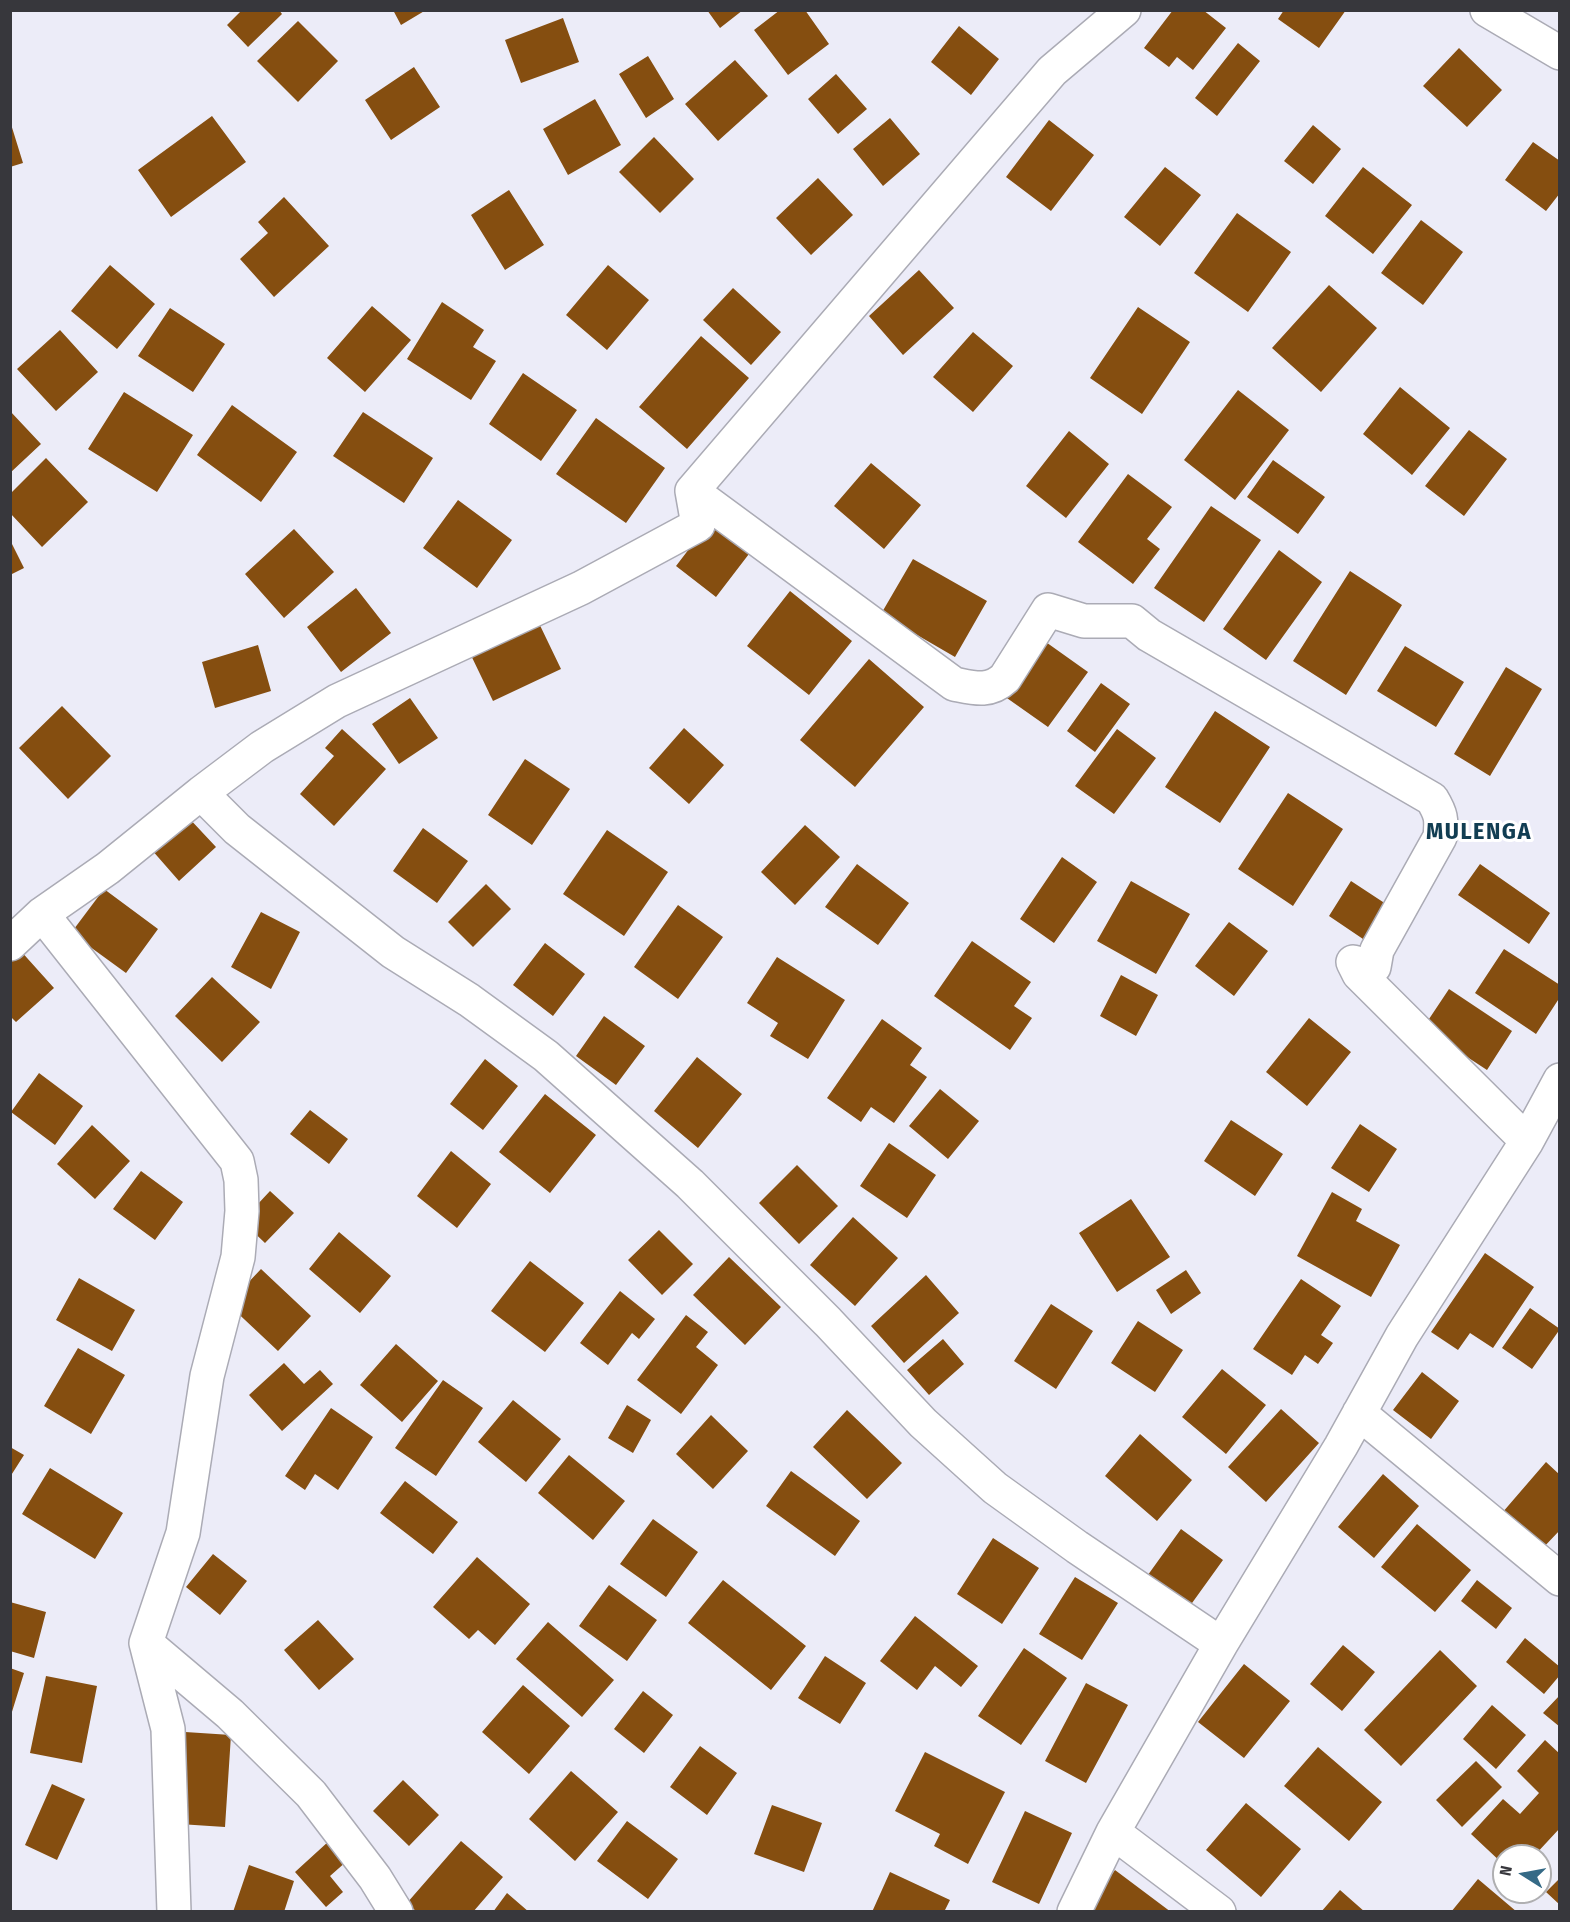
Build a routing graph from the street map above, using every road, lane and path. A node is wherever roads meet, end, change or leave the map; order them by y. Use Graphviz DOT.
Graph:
graph roads {
  1 [pos="1124,10"];
  2 [pos="1487,10"];
  3 [pos="1560,53"];
  4 [pos="693,491"];
  5 [pos="201,793"];
  6 [pos="42,914"];
  7 [pos="10,944"];
  8 [pos="1560,1080"];
  9 [pos="1527,1141"];
  10 [pos="1359,1413"];
  11 [pos="1560,1579"];
  12 [pos="146,1643"];
  13 [pos="1221,1644"];
  14 [pos="1113,1832"];
  15 [pos="174,1911"];
  16 [pos="396,1911"];
  17 [pos="1074,1911"];
  18 [pos="1219,1911"];
  1 -- 4 [label="street"];
  2 -- 3 [label="street"];
  4 -- 5 [label="street"];
  4 -- 9 [label="street"];
  5 -- 6 [label="street"];
  5 -- 13 [label="street"];
  6 -- 7 [label="street"];
  6 -- 12 [label="street"];
  8 -- 9 [label="street"];
  9 -- 10 [label="street"];
  10 -- 11 [label="street"];
  10 -- 13 [label="street"];
  12 -- 15 [label="street"];
  12 -- 16 [label="street"];
  13 -- 14 [label="street"];
  14 -- 17 [label="street"];
  14 -- 18 [label="street"];
}
